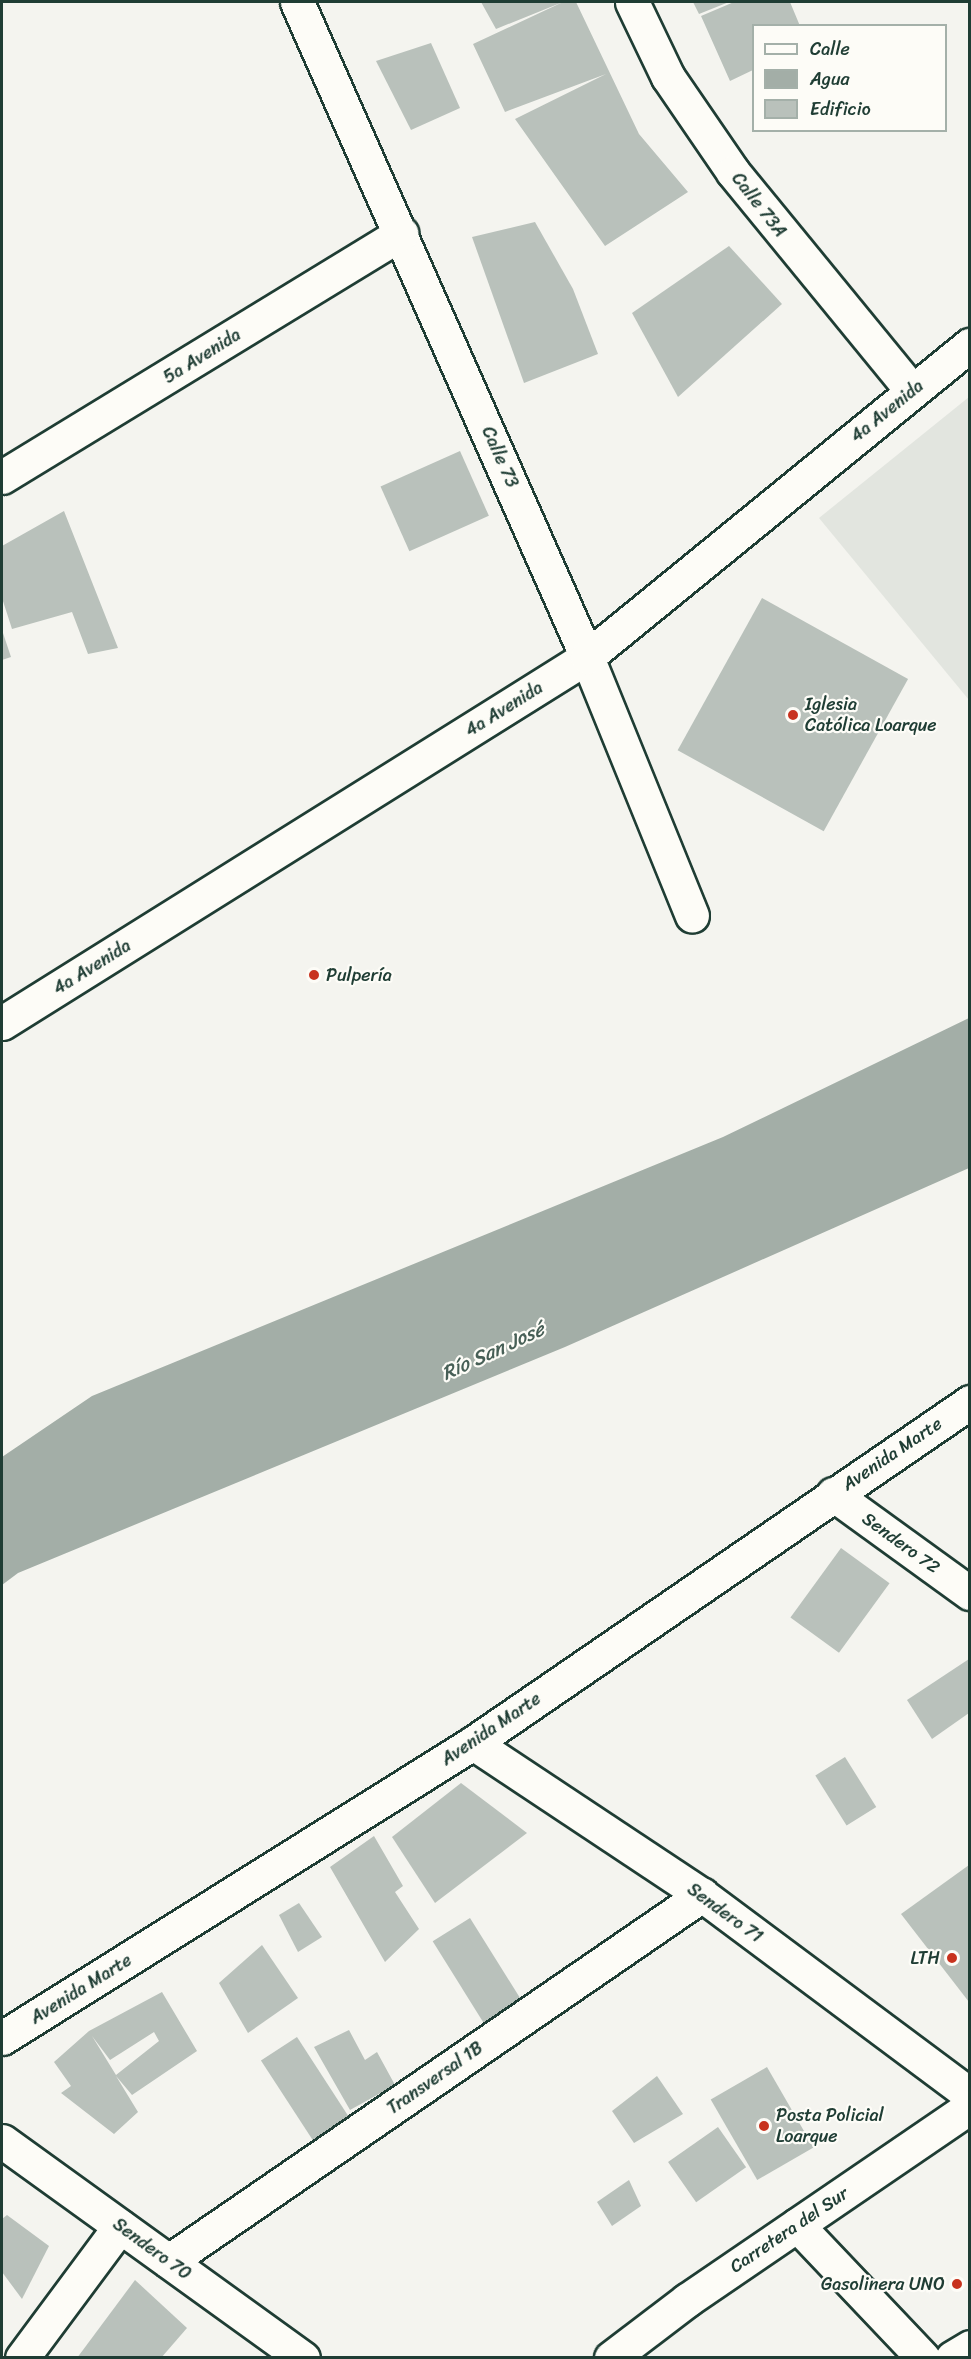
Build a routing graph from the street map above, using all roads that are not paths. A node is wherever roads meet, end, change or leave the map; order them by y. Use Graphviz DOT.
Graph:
graph roads {
  1 [pos="297,2"];
  2 [pos="632,2"];
  3 [pos="401,233"];
  4 [pos="969,345"];
  5 [pos="912,391"];
  6 [pos="2,477"];
  7 [pos="587,657"];
  8 [pos="692,916"];
  9 [pos="2,1023"];
  10 [pos="969,1402"];
  11 [pos="833,1494"];
  12 [pos="969,1593"];
  13 [pos="473,1743"];
  14 [pos="702,1895"];
  15 [pos="2,2038"];
  16 [pos="969,2095"];
  17 [pos="969,2107"];
  18 [pos="2,2141"];
  19 [pos="797,2225"];
  20 [pos="120,2226"];
  21 [pos="169,2261"];
  22 [pos="969,2347"];
  23 [pos="22,2358"];
  24 [pos="303,2358"];
  25 [pos="611,2358"];
  26 [pos="923,2358"];
  27 [pos="952,2358"];
  1 -- 3 [label="main road, Calle 73"];
  2 -- 5 [label="main road, Calle 73A"];
  3 -- 6 [label="main road, 5a Avenida"];
  3 -- 7 [label="main road, Calle 73"];
  4 -- 5 [label="main road, 4a Avenida"];
  5 -- 7 [label="main road, 4a Avenida"];
  7 -- 8 [label="main road, Calle 73"];
  7 -- 9 [label="main road, 4a Avenida"];
  10 -- 11 [label="main road, Avenida Marte"];
  11 -- 12 [label="main road, Sendero 72"];
  11 -- 13 [label="main road, Avenida Marte"];
  13 -- 14 [label="main road, Sendero 71"];
  13 -- 15 [label="main road, Avenida Marte"];
  14 -- 16 [label="main road, Sendero 71"];
  14 -- 21 [label="main road, Transversal 1B"];
  17 -- 19 [label="main road, Carretera del Sur"];
  18 -- 20 [label="main road, Sendero 70"];
  19 -- 25 [label="main road, Carretera del Sur"];
  19 -- 26 [label="main road"];
  20 -- 21 [label="main road, Sendero 70"];
  20 -- 23 [label="main road"];
  21 -- 24 [label="main road, Sendero 70"];
  22 -- 27 [label="main road"];
}
